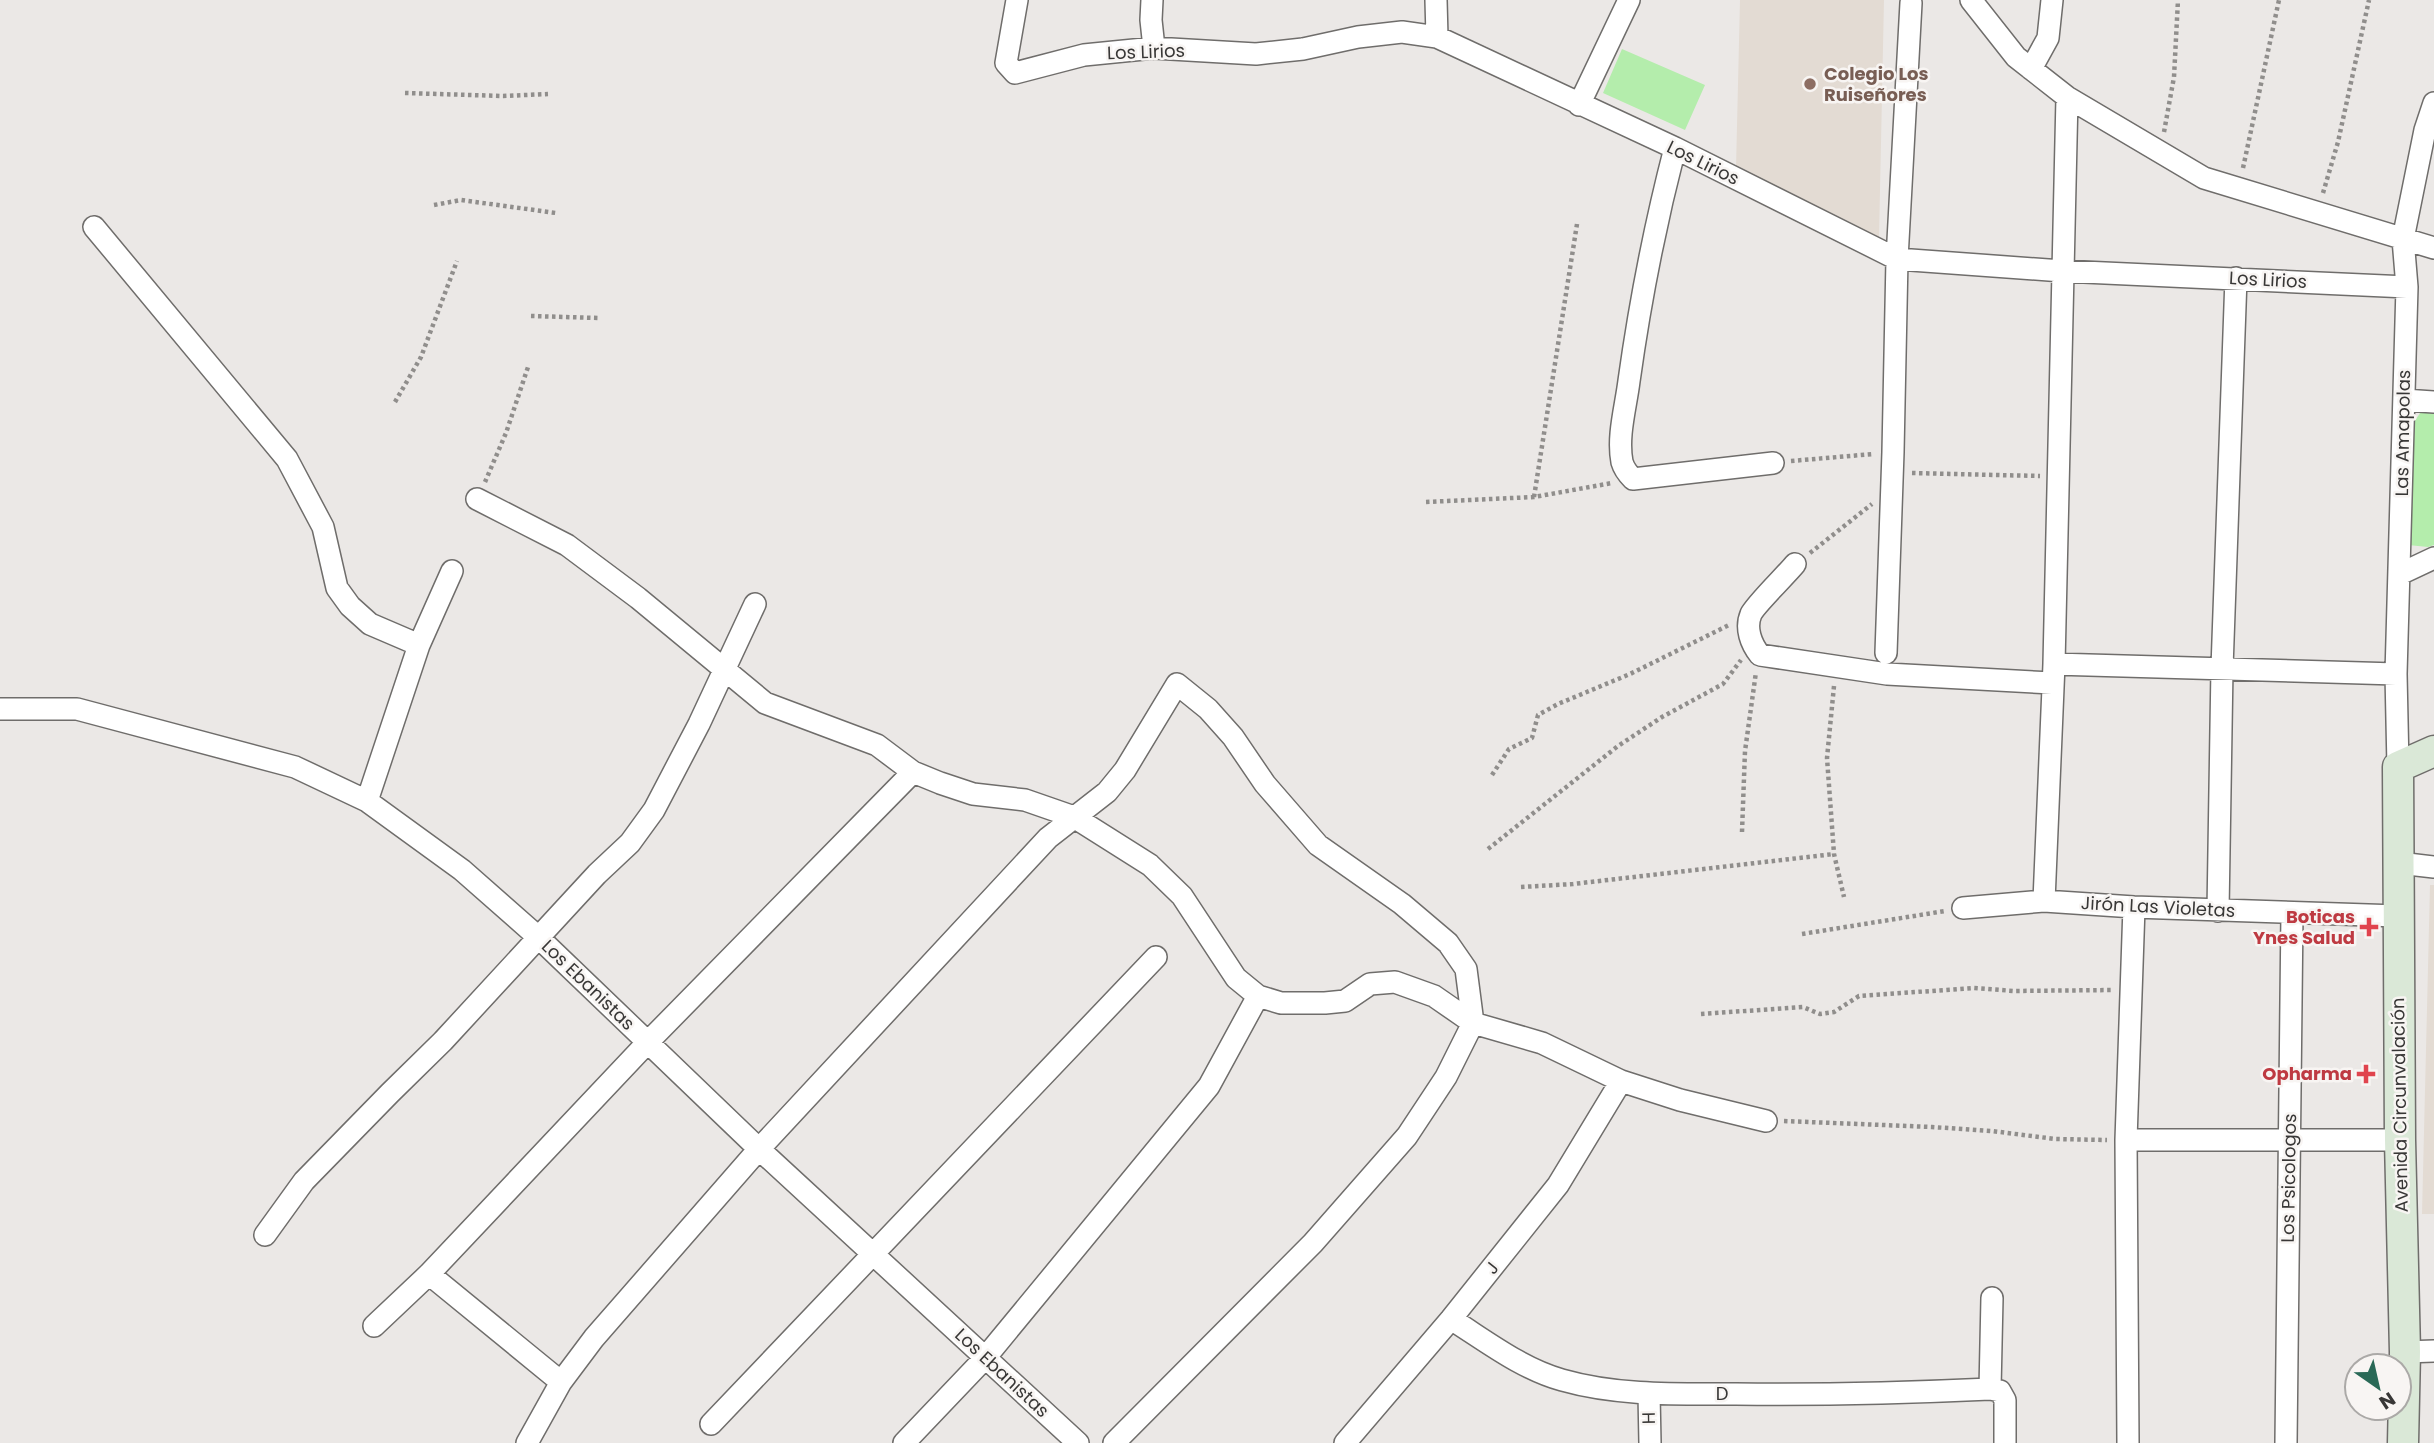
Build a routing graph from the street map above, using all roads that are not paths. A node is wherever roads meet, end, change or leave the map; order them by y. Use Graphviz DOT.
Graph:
graph roads {
  1 [pos="1017,0"];
  2 [pos="1152,0"];
  3 [pos="1436,0"];
  4 [pos="1629,0"];
  5 [pos="1971,0"];
  6 [pos="2052,0"];
  7 [pos="1911,3"];
  8 [pos="1437,37"];
  9 [pos="1154,48"];
  10 [pos="2031,69"];
  11 [pos="2067,97"];
  12 [pos="2434,103"];
  13 [pos="1579,105"];
  14 [pos="1675,148"];
  15 [pos="94,227"];
  16 [pos="2403,239"];
  17 [pos="2434,248"];
  18 [pos="1897,259"];
  19 [pos="2062,271"];
  20 [pos="2236,278"];
  21 [pos="2407,287"];
  22 [pos="2404,400"];
  23 [pos="2434,402"];
  24 [pos="1773,463"];
  25 [pos="477,499"];
  26 [pos="2434,558"];
  27 [pos="1795,564"];
  28 [pos="452,571"];
  29 [pos="2400,574"];
  30 [pos="755,604"];
  31 [pos="419,645"];
  32 [pos="1885,653"];
  33 [pos="2222,668"];
  34 [pos="724,670"];
  35 [pos="2053,673"];
  36 [pos="2396,674"];
  37 [pos="0,709"];
  38 [pos="2434,751"];
  39 [pos="2398,767"];
  40 [pos="913,772"];
  41 [pos="367,801"];
  42 [pos="1073,817"];
  43 [pos="2399,863"];
  44 [pos="2434,867"];
  45 [pos="2044,901"];
  46 [pos="2134,907"];
  47 [pos="1963,908"];
  48 [pos="2218,911"];
  49 [pos="2292,913"];
  50 [pos="2398,916"];
  51 [pos="538,937"];
  52 [pos="1156,957"];
  53 [pos="1258,996"];
  54 [pos="1473,1023"];
  55 [pos="648,1042"];
  56 [pos="1621,1081"];
  57 [pos="1766,1121"];
  58 [pos="2126,1140"];
  59 [pos="2290,1140"];
  60 [pos="2400,1140"];
  61 [pos="759,1149"];
  62 [pos="265,1235"];
  63 [pos="872,1253"];
  64 [pos="429,1274"];
  65 [pos="1992,1298"];
  66 [pos="1451,1319"];
  67 [pos="374,1326"];
  68 [pos="2420,1352"];
  69 [pos="985,1358"];
  70 [pos="561,1382"];
  71 [pos="1649,1394"];
  72 [pos="1998,1394"];
  73 [pos="711,1424"];
  74 [pos="527,1443"];
  75 [pos="904,1443"];
  76 [pos="1078,1443"];
  77 [pos="1114,1443"];
  78 [pos="1345,1443"];
  79 [pos="1650,1443"];
  80 [pos="2005,1443"];
  81 [pos="2128,1443"];
  82 [pos="2286,1443"];
  83 [pos="2403,1443"];
  1 -- 9 [label="street, Los Lirios"];
  2 -- 9 [label="street"];
  3 -- 8 [label="street"];
  4 -- 13 [label="street"];
  5 -- 10 [label="street"];
  6 -- 10 [label="street"];
  7 -- 18 [label="street"];
  8 -- 9 [label="street, Los Lirios"];
  8 -- 13 [label="street, Los Lirios"];
  10 -- 11 [label="street"];
  11 -- 16 [label="street"];
  11 -- 19 [label="street"];
  12 -- 16 [label="street, Las Amapolas"];
  13 -- 14 [label="street, Los Lirios"];
  14 -- 18 [label="street, Los Lirios"];
  14 -- 24 [label="street"];
  15 -- 31 [label="street"];
  16 -- 17 [label="street"];
  16 -- 21 [label="street, Las Amapolas"];
  18 -- 19 [label="street, Los Lirios"];
  18 -- 32 [label="street"];
  19 -- 20 [label="street, Los Lirios"];
  19 -- 35 [label="street"];
  20 -- 21 [label="street, Los Lirios"];
  20 -- 33 [label="street"];
  21 -- 22 [label="street, Las Amapolas"];
  22 -- 23 [label="street"];
  22 -- 29 [label="street, Las Amapolas"];
  25 -- 34 [label="street"];
  26 -- 29 [label="street"];
  27 -- 35 [label="street"];
  28 -- 31 [label="street"];
  29 -- 36 [label="street, Las Amapolas"];
  30 -- 34 [label="street"];
  31 -- 41 [label="street"];
  33 -- 35 [label="street"];
  33 -- 36 [label="street"];
  33 -- 48 [label="street"];
  34 -- 40 [label="street"];
  34 -- 51 [label="street"];
  35 -- 45 [label="street"];
  36 -- 39 [label="street, Las Amapolas"];
  37 -- 41 [label="street, Los Ebanistas"];
  38 -- 39 [label="street"];
  39 -- 43 [label="street, Avenida Circunvalación"];
  40 -- 42 [label="street"];
  40 -- 55 [label="street"];
  41 -- 51 [label="street, Los Ebanistas"];
  42 -- 53 [label="street"];
  42 -- 54 [label="street"];
  42 -- 61 [label="street"];
  43 -- 44 [label="street"];
  43 -- 50 [label="street, Avenida Circunvalación"];
  45 -- 46 [label="street, Jirón Las Violetas"];
  45 -- 47 [label="street, Jirón Las Violetas"];
  46 -- 48 [label="street, Jirón Las Violetas"];
  46 -- 58 [label="street"];
  48 -- 49 [label="street, Jirón Las Violetas"];
  49 -- 50 [label="street, Jirón Las Violetas"];
  49 -- 59 [label="street, Los Psicologos"];
  50 -- 60 [label="street, Avenida Circunvalación"];
  51 -- 55 [label="street, Los Ebanistas"];
  51 -- 62 [label="street"];
  52 -- 63 [label="street"];
  53 -- 54 [label="street"];
  53 -- 69 [label="street"];
  54 -- 56 [label="street"];
  54 -- 77 [label="street"];
  55 -- 61 [label="street, Los Ebanistas"];
  55 -- 64 [label="street"];
  56 -- 57 [label="street"];
  56 -- 66 [label="street, J"];
  58 -- 59 [label="street"];
  58 -- 81 [label="street"];
  59 -- 60 [label="street"];
  59 -- 82 [label="street, Los Psicologos"];
  60 -- 68 [label="street, Avenida Circunvalación"];
  61 -- 63 [label="street, Los Ebanistas"];
  61 -- 70 [label="street"];
  63 -- 69 [label="street, Los Ebanistas"];
  63 -- 73 [label="street"];
  64 -- 67 [label="street"];
  64 -- 70 [label="street"];
  65 -- 72 [label="street"];
  66 -- 71 [label="street, D"];
  66 -- 78 [label="street, J"];
  68 -- 83 [label="street, Avenida Circunvalación"];
  69 -- 75 [label="street"];
  69 -- 76 [label="street, Los Ebanistas"];
  70 -- 74 [label="street"];
  71 -- 72 [label="street, D"];
  71 -- 79 [label="street, H"];
  72 -- 80 [label="street"];
}
